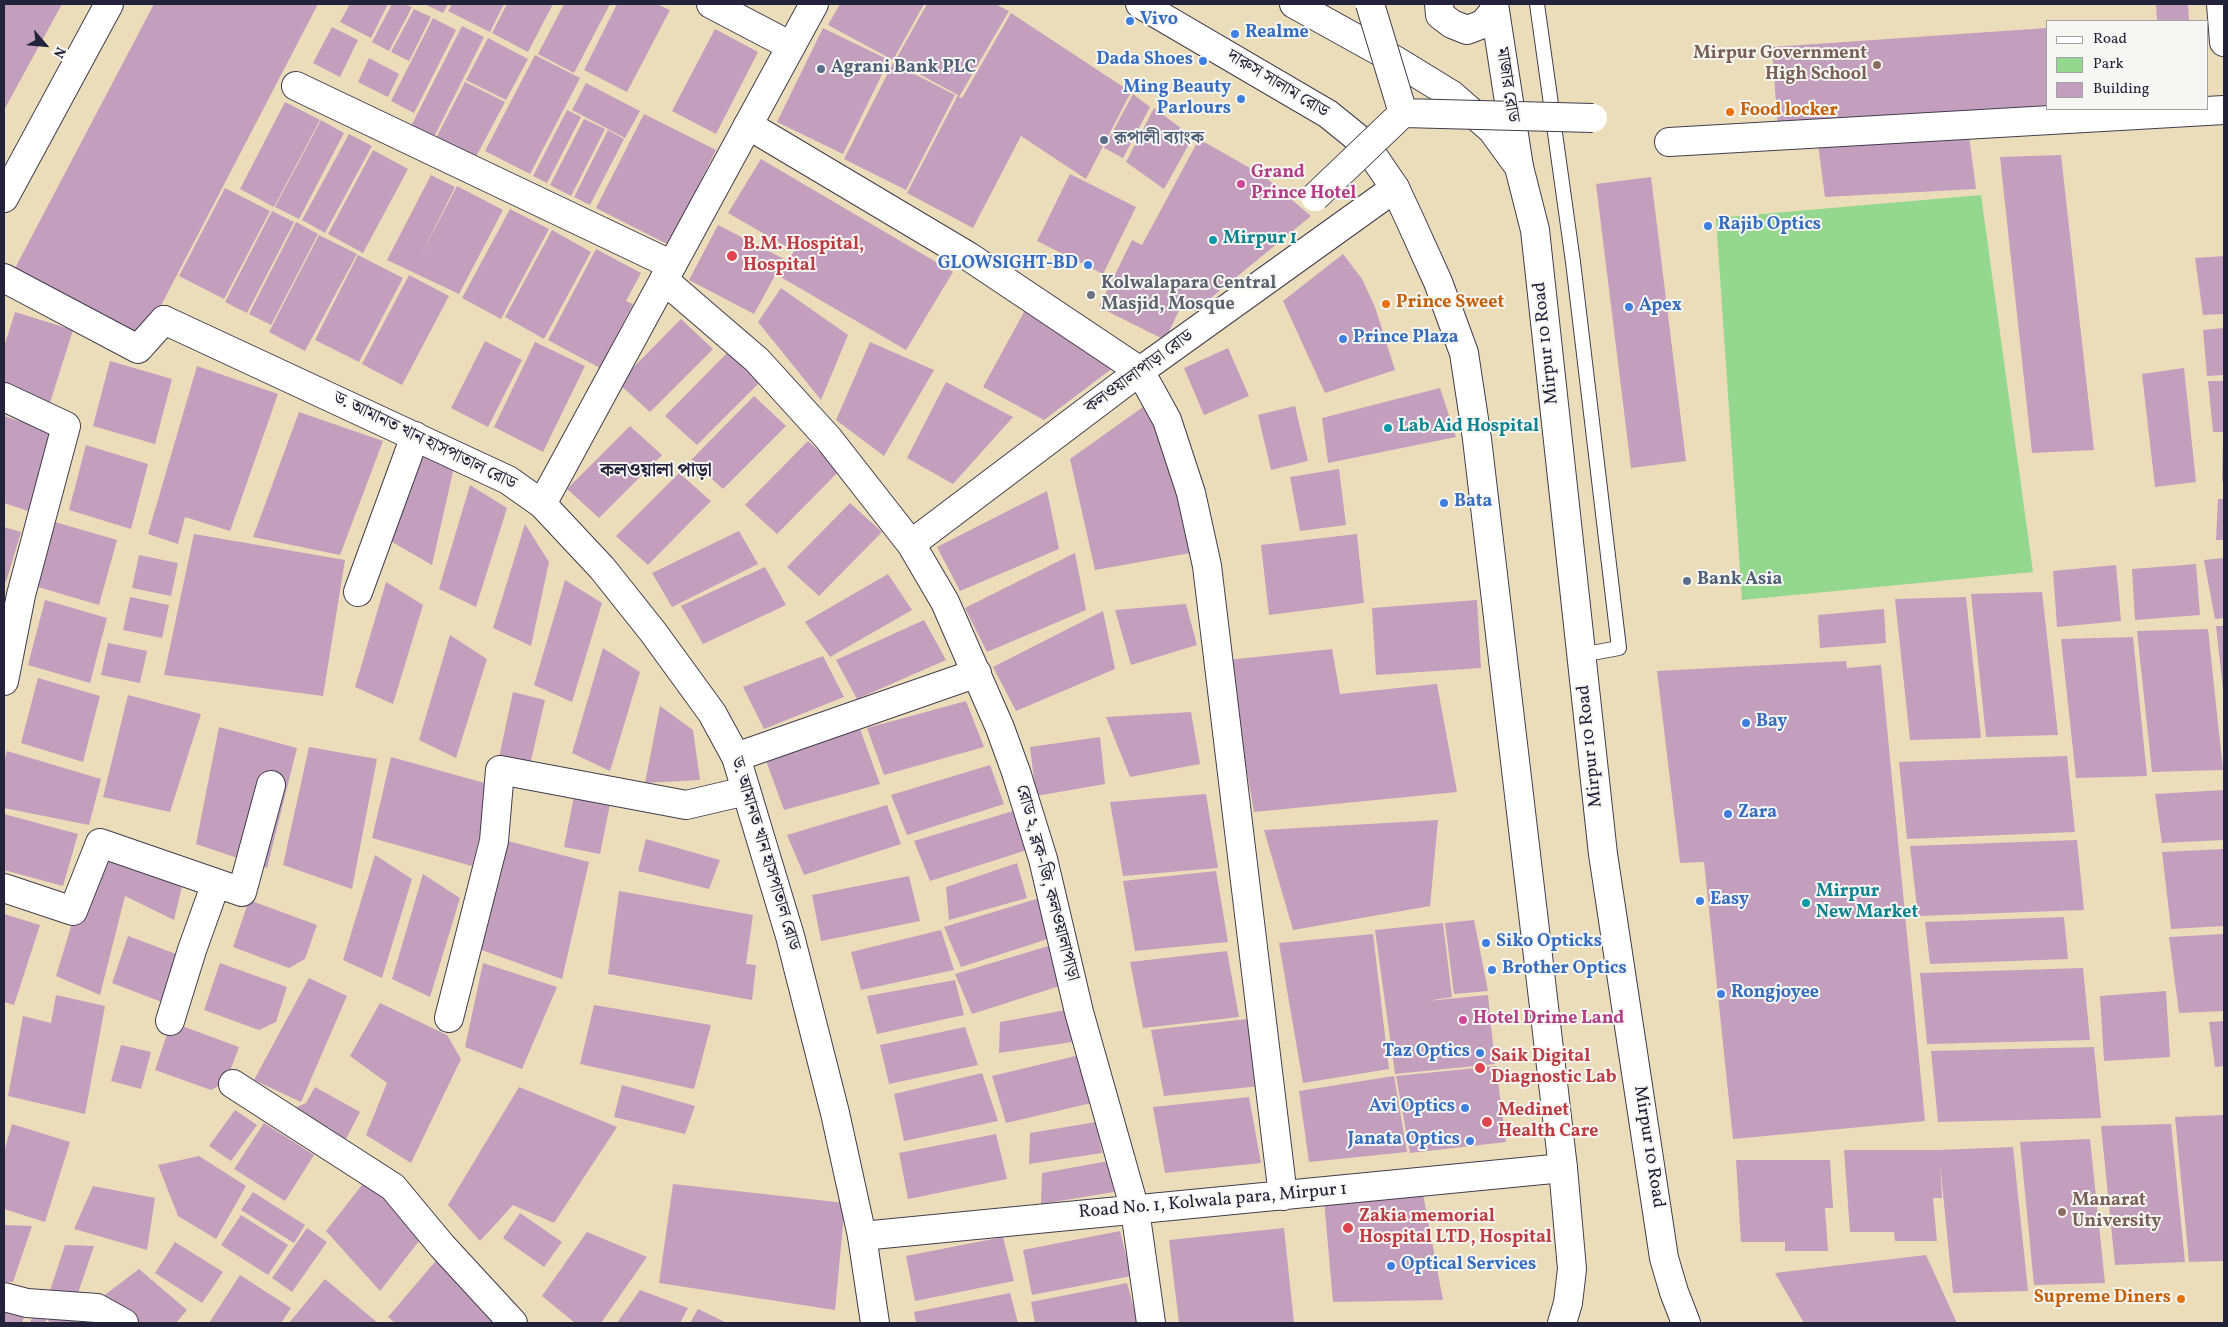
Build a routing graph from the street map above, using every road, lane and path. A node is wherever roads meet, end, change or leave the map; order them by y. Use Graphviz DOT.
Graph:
graph roads {
  1 [pos="109,4"];
  2 [pos="711,4"];
  3 [pos="814,4"];
  4 [pos="1140,4"];
  5 [pos="1294,4"];
  6 [pos="1370,4"];
  7 [pos="1439,4"];
  8 [pos="1537,4"];
  9 [pos="2220,4"];
  10 [pos="1494,7"];
  11 [pos="2224,42"];
  12 [pos="791,46"];
  13 [pos="296,86"];
  14 [pos="2224,110"];
  15 [pos="1403,113"];
  16 [pos="1593,118"];
  17 [pos="748,125"];
  18 [pos="1669,142"];
  19 [pos="1519,167"];
  20 [pos="1395,188"];
  21 [pos="1315,197"];
  22 [pos="4,198"];
  23 [pos="668,273"];
  24 [pos="4,278"];
  25 [pos="1140,371"];
  26 [pos="4,397"];
  27 [pos="416,436"];
  28 [pos="542,504"];
  29 [pos="911,544"];
  30 [pos="358,592"];
  31 [pos="13,593"];
  32 [pos="1581,655"];
  33 [pos="977,673"];
  34 [pos="4,681"];
  35 [pos="736,757"];
  36 [pos="272,785"];
  37 [pos="746,791"];
  38 [pos="216,883"];
  39 [pos="4,888"];
  40 [pos="449,1018"];
  41 [pos="170,1021"];
  42 [pos="233,1084"];
  43 [pos="1564,1168"];
  44 [pos="1283,1196"];
  45 [pos="1135,1210"];
  46 [pos="862,1236"];
  47 [pos="4,1298"];
  48 [pos="1686,1322"];
  49 [pos="124,1323"];
  50 [pos="513,1323"];
  51 [pos="875,1323"];
  52 [pos="1151,1323"];
  53 [pos="1562,1323"];
  1 -- 22 [label="street"];
  2 -- 12 [label="street"];
  3 -- 12 [label="street"];
  4 -- 20 [label="street, দারুস সালাম রোড"];
  5 -- 19 [label="street"];
  6 -- 15 [label="street, bridge"];
  7 -- 10 [label="street"];
  8 -- 32 [label="lane"];
  9 -- 11 [label="street"];
  10 -- 19 [label="street, মাজার রোড"];
  12 -- 17 [label="street"];
  13 -- 23 [label="street, রোড ২, ব্লক-জি, কলওয়ালাপাড়া"];
  14 -- 18 [label="street"];
  15 -- 16 [label="street, bridge"];
  15 -- 21 [label="street, bridge"];
  17 -- 23 [label="street"];
  17 -- 25 [label="street"];
  19 -- 32 [label="street, Mirpur 10 Road"];
  20 -- 25 [label="street, কলওয়ালাপাড়া রোড"];
  20 -- 43 [label="street"];
  23 -- 28 [label="street"];
  23 -- 29 [label="street, রোড ২, ব্লক-জি, কলওয়ালাপাড়া"];
  24 -- 27 [label="street, ড. আমানত খান হাসপাতাল রোড"];
  25 -- 29 [label="street, কলওয়ালাপাড়া রোড"];
  25 -- 44 [label="street"];
  26 -- 31 [label="street"];
  27 -- 28 [label="street, ড. আমানত খান হাসপাতাল রোড"];
  27 -- 30 [label="street"];
  28 -- 35 [label="street, ড. আমানত খান হাসপাতাল রোড"];
  29 -- 33 [label="street, রোড ২, ব্লক-জি, কলওয়ালাপাড়া"];
  31 -- 34 [label="street"];
  32 -- 48 [label="street, Mirpur 10 Road"];
  33 -- 35 [label="street"];
  33 -- 45 [label="street, রোড ২, ব্লক-জি, কলওয়ালাপাড়া"];
  35 -- 37 [label="street, ড. আমানত খান হাসপাতাল রোড"];
  36 -- 38 [label="street"];
  37 -- 40 [label="street"];
  37 -- 46 [label="street, ড. আমানত খান হাসপাতাল রোড"];
  38 -- 39 [label="street"];
  38 -- 41 [label="street"];
  42 -- 50 [label="street"];
  43 -- 44 [label="street, Road No. 1, Kolwala para, Mirpur 1"];
  43 -- 53 [label="street"];
  44 -- 45 [label="street, Road No. 1, Kolwala para, Mirpur 1"];
  45 -- 46 [label="street, Road No. 1, Kolwala para, Mirpur 1"];
  45 -- 52 [label="street, রোড ২, ব্লক-জি, কলওয়ালাপাড়া"];
  46 -- 51 [label="street, ড. আমানত খান হাসপাতাল রোড"];
  47 -- 49 [label="street"];
}
